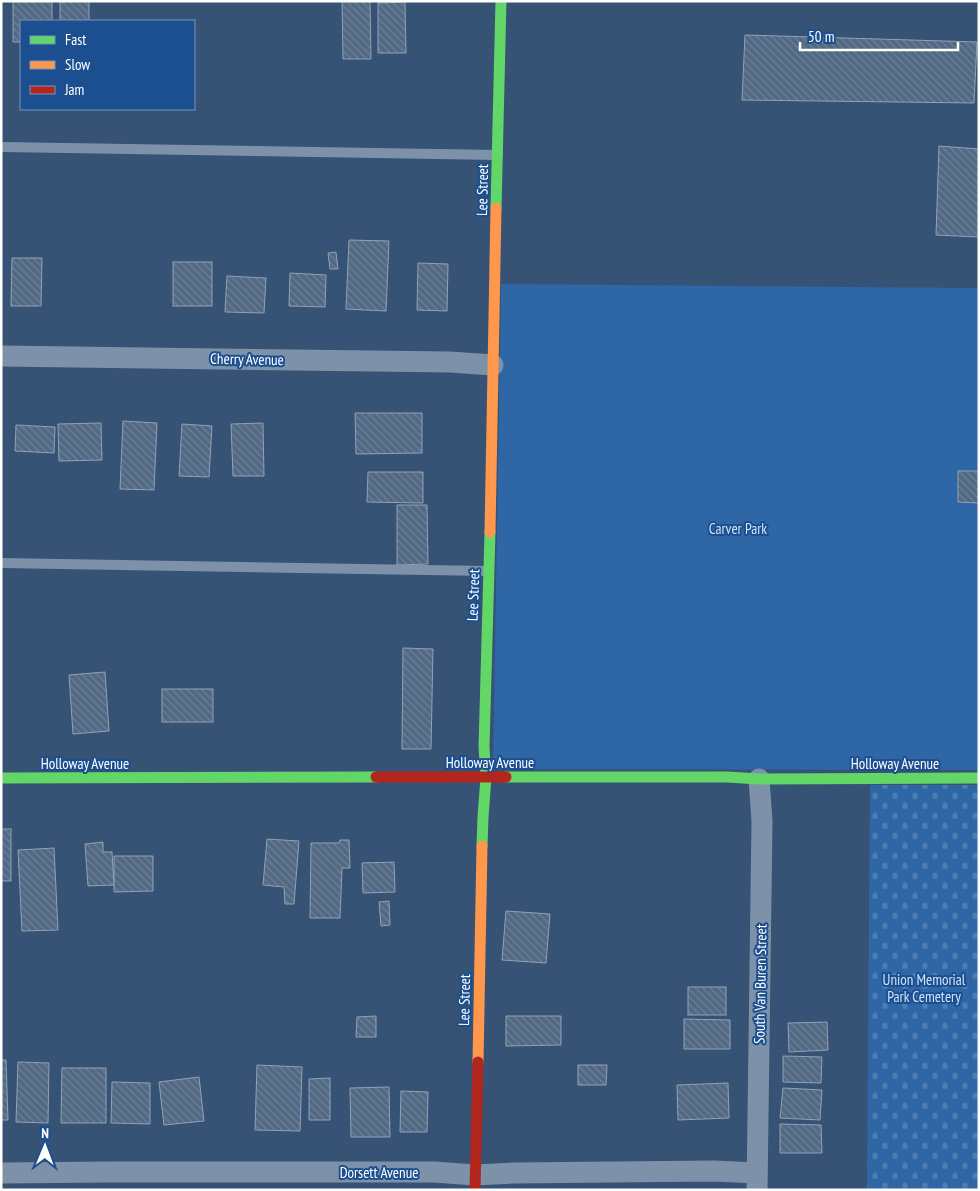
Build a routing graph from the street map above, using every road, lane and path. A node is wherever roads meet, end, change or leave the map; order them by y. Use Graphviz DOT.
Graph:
graph roads {
  1 [pos="502,1"];
  2 [pos="1,147"];
  3 [pos="498,155"];
  4 [pos="1,356"];
  5 [pos="493,365"];
  6 [pos="1,563"];
  7 [pos="489,571"];
  8 [pos="486,777"];
  9 [pos="1,778"];
  10 [pos="759,778"];
  11 [pos="979,778"];
  12 [pos="1,1173"];
  13 [pos="757,1181"];
  14 [pos="475,1182"];
  1 -- 3 [label="street, Lee Street"];
  2 -- 3 [label="lane"];
  3 -- 5 [label="street, Lee Street"];
  4 -- 5 [label="street, Cherry Avenue"];
  5 -- 7 [label="street, Lee Street"];
  6 -- 7 [label="lane"];
  7 -- 8 [label="street, Lee Street"];
  8 -- 9 [label="street, Holloway Avenue"];
  8 -- 10 [label="street, Holloway Avenue"];
  8 -- 14 [label="street, Lee Street"];
  10 -- 11 [label="street, Holloway Avenue"];
  10 -- 13 [label="street, South Van Buren Street"];
  12 -- 14 [label="street, Dorsett Avenue"];
  13 -- 14 [label="street, Dorsett Avenue"];
}
